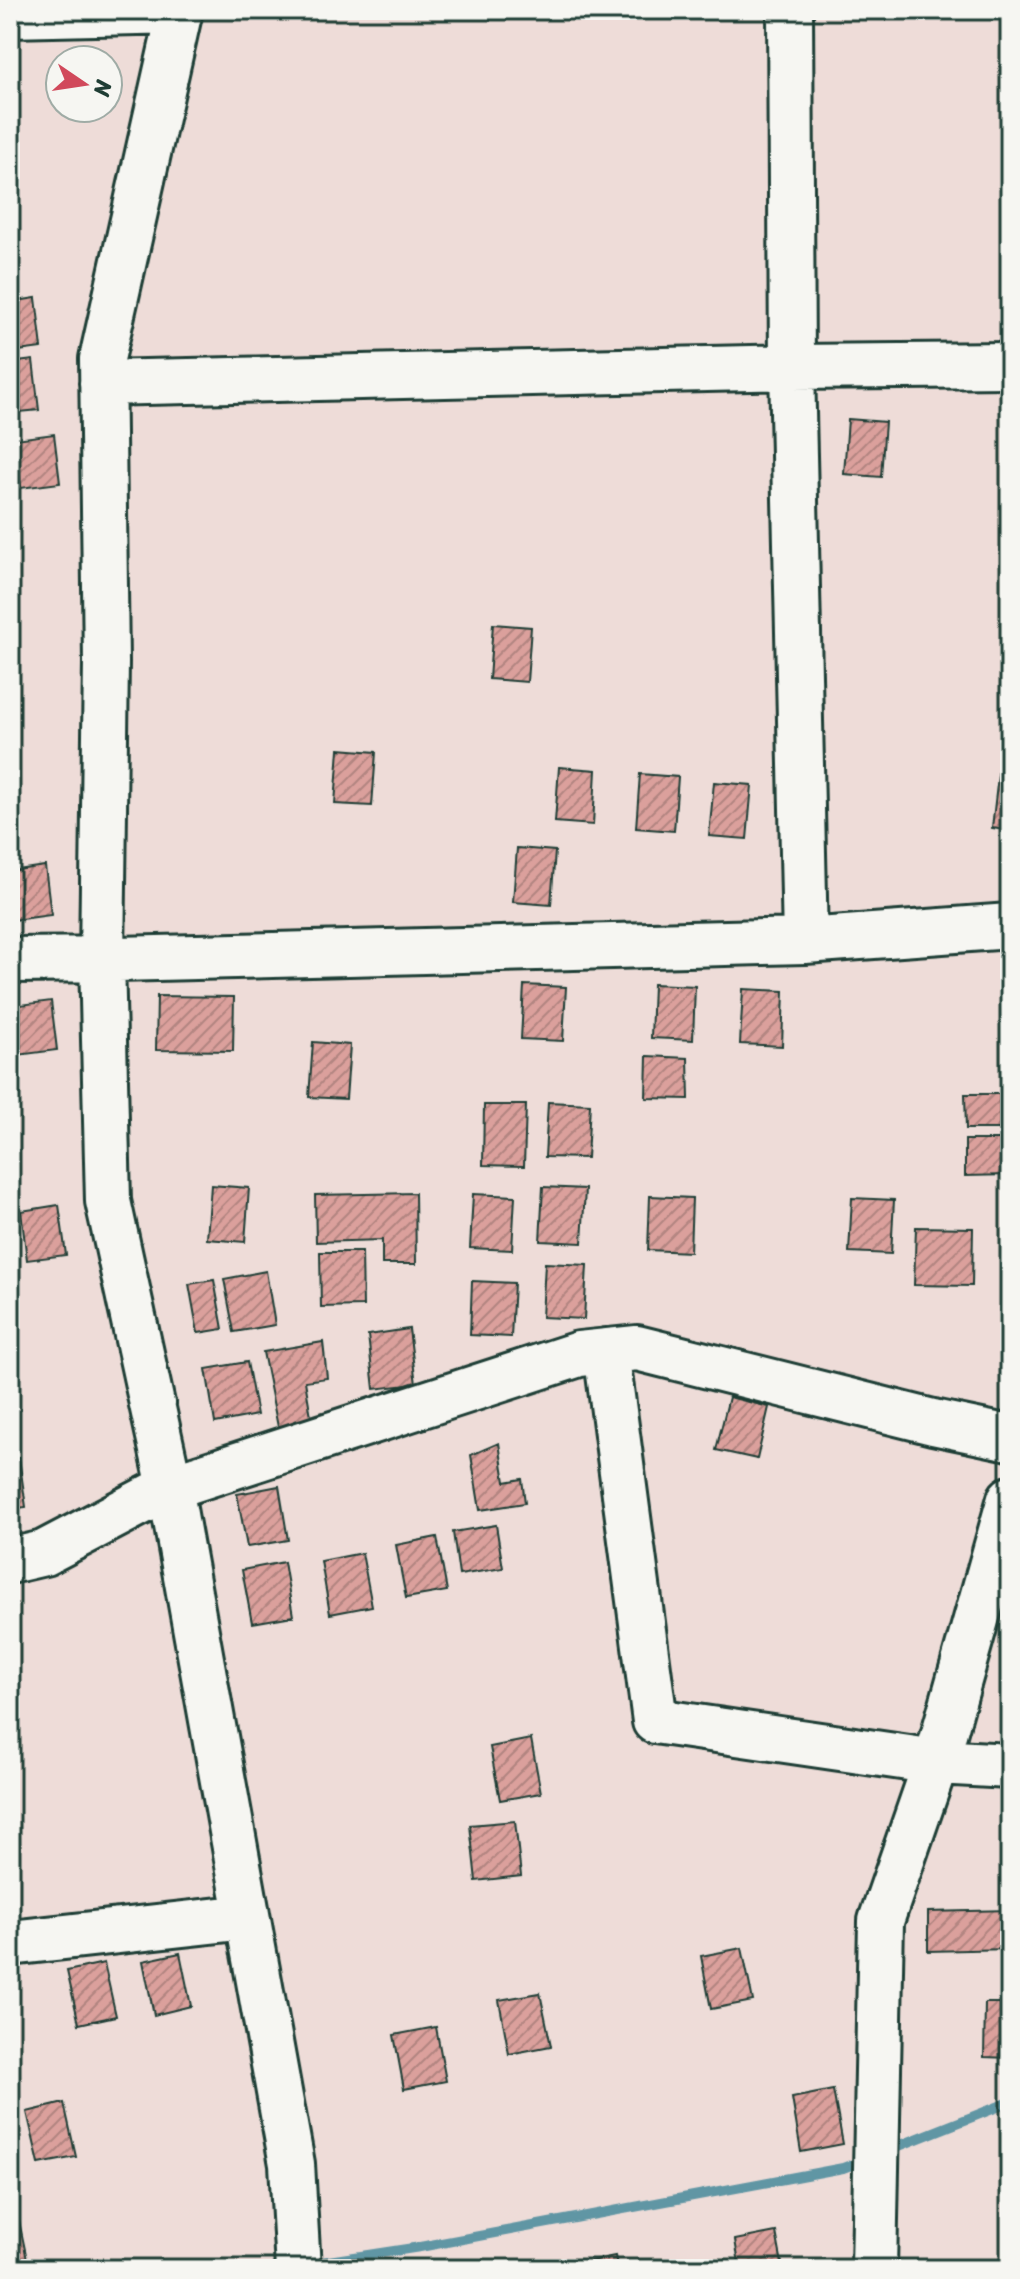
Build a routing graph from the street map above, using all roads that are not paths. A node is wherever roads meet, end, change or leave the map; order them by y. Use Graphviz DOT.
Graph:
graph roads {
  1 [pos="180,10"];
  2 [pos="790,10"];
  3 [pos="10,15"];
  4 [pos="1010,365"];
  5 [pos="792,367"];
  6 [pos="102,383"];
  7 [pos="1010,926"];
  8 [pos="805,941"];
  9 [pos="102,959"];
  10 [pos="10,960"];
  11 [pos="606,1351"];
  12 [pos="1010,1438"];
  13 [pos="170,1487"];
  14 [pos="1010,1499"];
  15 [pos="10,1561"];
  16 [pos="936,1762"];
  17 [pos="1010,1766"];
  18 [pos="247,1917"];
  19 [pos="10,1943"];
  20 [pos="297,2256"];
  21 [pos="874,2269"];
  1 -- 3 [label="street"];
  1 -- 6 [label="street"];
  2 -- 5 [label="street"];
  4 -- 5 [label="street"];
  5 -- 6 [label="street"];
  5 -- 8 [label="street"];
  6 -- 9 [label="street"];
  7 -- 8 [label="street"];
  8 -- 9 [label="street"];
  9 -- 10 [label="street"];
  9 -- 13 [label="street"];
  11 -- 12 [label="street"];
  11 -- 13 [label="street"];
  11 -- 16 [label="street"];
  13 -- 15 [label="street"];
  13 -- 18 [label="street"];
  14 -- 16 [label="street"];
  16 -- 17 [label="street"];
  16 -- 21 [label="street"];
  18 -- 19 [label="street"];
  18 -- 20 [label="street"];
}
